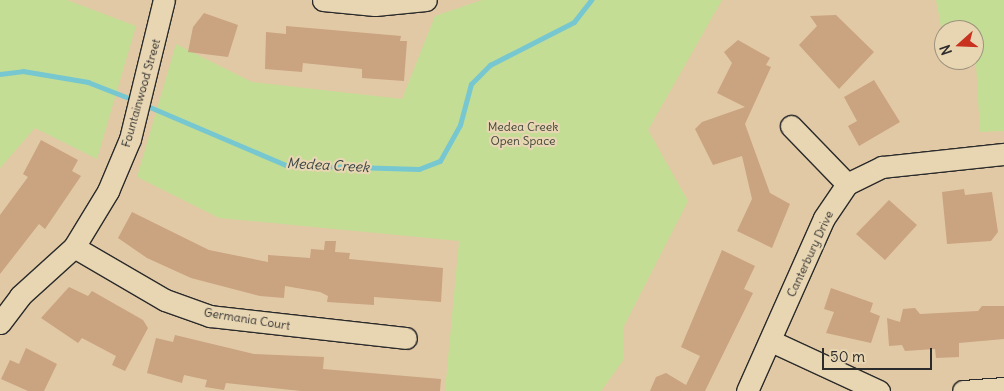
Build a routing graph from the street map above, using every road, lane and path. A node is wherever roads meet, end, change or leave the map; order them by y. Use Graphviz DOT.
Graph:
graph roads {
  1 [pos="164,0"];
  2 [pos="323,0"];
  3 [pos="426,0"];
  4 [pos="792,126"];
  5 [pos="1004,154"];
  6 [pos="848,184"];
  7 [pos="74,247"];
  8 [pos="0,323"];
  9 [pos="406,338"];
  10 [pos="771,340"];
  11 [pos="1004,388"];
  12 [pos="747,391"];
  13 [pos="879,391"];
  14 [pos="963,391"];
  1 -- 7 [label="street, Fountainwood Street"];
  2 -- 3 [label="street"];
  4 -- 6 [label="street"];
  5 -- 6 [label="street, Canterbury Drive"];
  6 -- 10 [label="street, Canterbury Drive"];
  7 -- 8 [label="street, Fountainwood Street"];
  7 -- 9 [label="street, Germania Court"];
  10 -- 12 [label="street, Canterbury Drive"];
  10 -- 13 [label="street"];
  11 -- 14 [label="street"];
}
